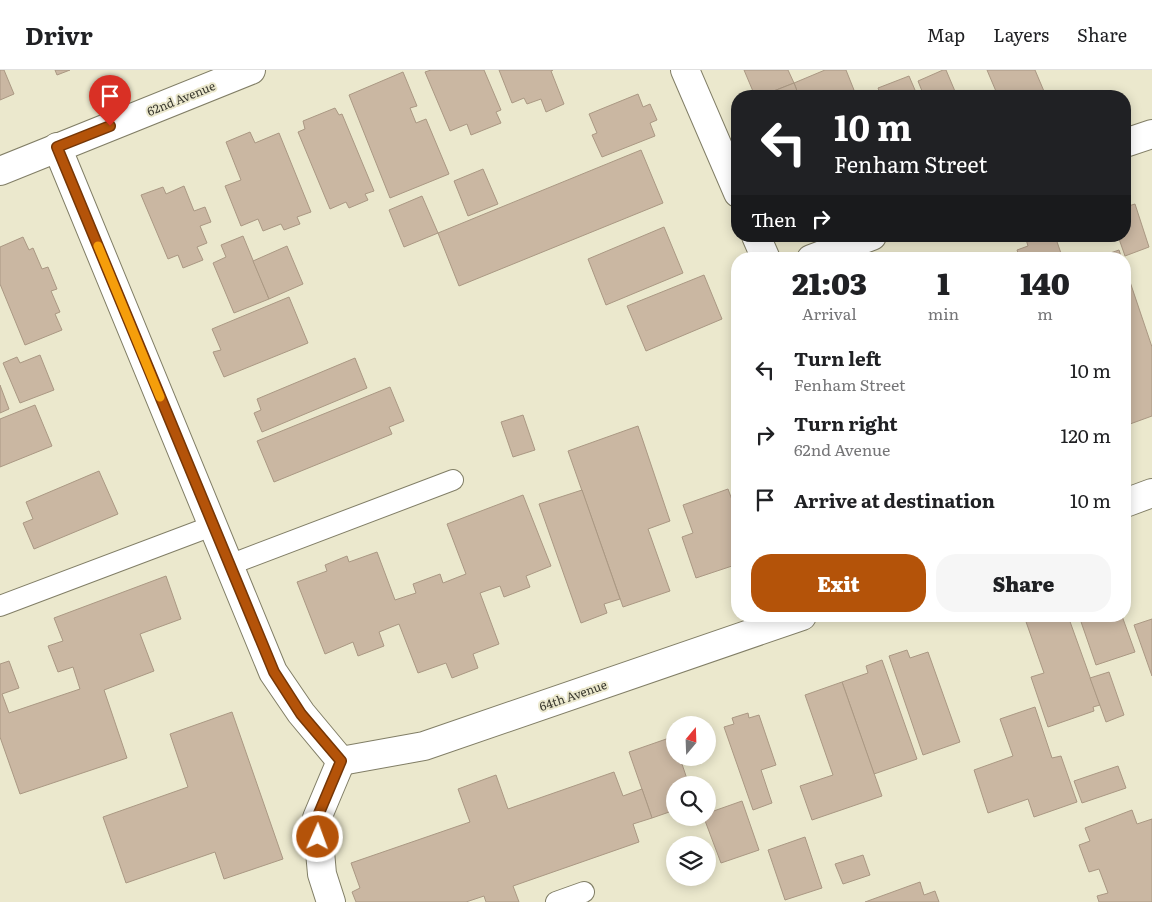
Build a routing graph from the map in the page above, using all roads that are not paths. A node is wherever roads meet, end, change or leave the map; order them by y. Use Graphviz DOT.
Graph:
graph roads {
  1 [pos="251,70"];
  2 [pos="685,70"];
  3 [pos="1152,134"];
  4 [pos="1131,142"];
  5 [pos="57,147"];
  6 [pos="0,171"];
  7 [pos="731,176"];
  8 [pos="856,242"];
  9 [pos="830,252"];
  10 [pos="453,480"];
  11 [pos="1152,493"];
  12 [pos="1131,501"];
  13 [pos="212,526"];
  14 [pos="229,565"];
  15 [pos="0,606"];
  16 [pos="785,622"];
  17 [pos="341,761"];
  18 [pos="584,892"];
  19 [pos="331,902"];
  20 [pos="556,902"];
  1 -- 5 [label="street, 62nd Avenue"];
  2 -- 7 [label="street"];
  3 -- 4 [label="street"];
  5 -- 6 [label="street, 62nd Avenue"];
  5 -- 13 [label="street"];
  8 -- 9 [label="street"];
  10 -- 14 [label="lane"];
  11 -- 12 [label="street"];
  13 -- 14 [label="street"];
  13 -- 15 [label="lane"];
  14 -- 17 [label="street"];
  16 -- 17 [label="street, 64th Avenue"];
  17 -- 19 [label="street"];
  18 -- 20 [label="lane"];
}
